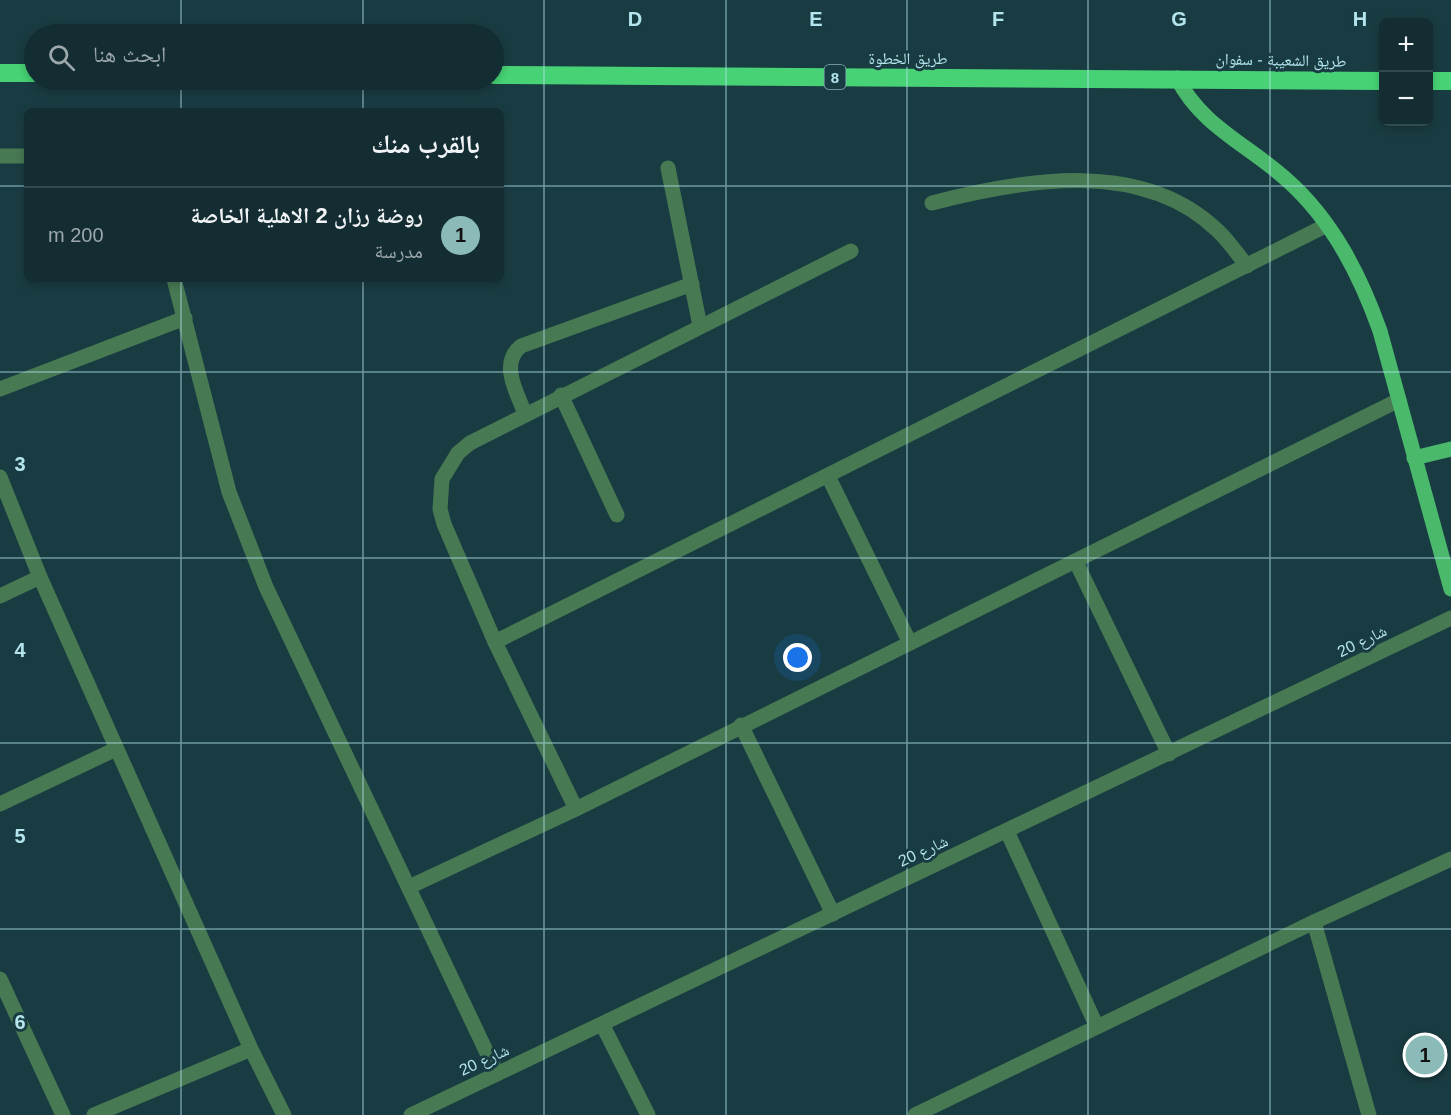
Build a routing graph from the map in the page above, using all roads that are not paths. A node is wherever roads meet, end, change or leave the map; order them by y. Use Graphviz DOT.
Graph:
graph roads {
  1 [pos="0,73"];
  2 [pos="24,74"];
  3 [pos="504,75"];
  4 [pos="1178,78"];
  5 [pos="1379,81"];
  6 [pos="1433,81"];
  7 [pos="1451,81"];
  8 [pos="0,156"];
  9 [pos="24,156"];
  10 [pos="668,168"];
  11 [pos="932,203"];
  12 [pos="1328,225"];
  13 [pos="851,250"];
  14 [pos="1247,266"];
  15 [pos="175,282"];
  16 [pos="692,284"];
  17 [pos="185,318"];
  18 [pos="700,326"];
  19 [pos="0,389"];
  20 [pos="561,395"];
  21 [pos="1399,400"];
  22 [pos="525,414"];
  23 [pos="1451,449"];
  24 [pos="1414,458"];
  25 [pos="828,476"];
  26 [pos="0,477"];
  27 [pos="616,516"];
  28 [pos="1076,562"];
  29 [pos="40,577"];
  30 [pos="1451,589"];
  31 [pos="0,596"];
  32 [pos="1451,618"];
  33 [pos="495,642"];
  34 [pos="910,643"];
  35 [pos="741,725"];
  36 [pos="116,748"];
  37 [pos="1169,754"];
  38 [pos="0,804"];
  39 [pos="576,809"];
  40 [pos="1007,831"];
  41 [pos="1451,859"];
  42 [pos="409,887"];
  43 [pos="833,914"];
  44 [pos="1314,922"];
  45 [pos="0,979"];
  46 [pos="7,1013"];
  47 [pos="602,1024"];
  48 [pos="1097,1027"];
  49 [pos="250,1049"];
  50 [pos="497,1074"];
  51 [pos="63,1115"];
  52 [pos="94,1115"];
  53 [pos="284,1115"];
  54 [pos="411,1115"];
  55 [pos="648,1115"];
  56 [pos="915,1115"];
  57 [pos="1369,1115"];
  1 -- 2 [label="highway"];
  3 -- 4 [label="highway, طريق الخطوة / 8"];
  4 -- 5 [label="highway, طريق الشعيبة - سفوان / 8"];
  4 -- 12 [label="main road"];
  6 -- 7 [label="highway"];
  8 -- 9 [label="street"];
  10 -- 16 [label="street"];
  11 -- 14 [label="street"];
  12 -- 14 [label="street"];
  12 -- 21 [label="main road"];
  13 -- 18 [label="street"];
  14 -- 25 [label="street"];
  15 -- 17 [label="street"];
  16 -- 18 [label="street"];
  16 -- 22 [label="street"];
  17 -- 19 [label="street"];
  17 -- 42 [label="street"];
  18 -- 20 [label="street"];
  20 -- 22 [label="street"];
  20 -- 27 [label="street"];
  21 -- 24 [label="main road"];
  21 -- 28 [label="street"];
  22 -- 33 [label="street"];
  23 -- 24 [label="main road"];
  24 -- 30 [label="main road"];
  25 -- 33 [label="street"];
  25 -- 34 [label="street"];
  26 -- 29 [label="street"];
  28 -- 34 [label="street"];
  28 -- 37 [label="street"];
  29 -- 31 [label="street"];
  29 -- 36 [label="street"];
  32 -- 37 [label="street, شارع 20"];
  33 -- 39 [label="street"];
  34 -- 35 [label="street"];
  35 -- 39 [label="street"];
  35 -- 43 [label="street"];
  36 -- 38 [label="street"];
  36 -- 49 [label="street"];
  37 -- 40 [label="street, شارع 20"];
  39 -- 42 [label="street"];
  40 -- 43 [label="street, شارع 20"];
  40 -- 48 [label="street"];
  41 -- 44 [label="street"];
  42 -- 50 [label="street"];
  43 -- 47 [label="street, شارع 20"];
  44 -- 48 [label="street"];
  44 -- 57 [label="street"];
  45 -- 46 [label="street"];
  46 -- 51 [label="street"];
  47 -- 50 [label="street, شارع 20"];
  47 -- 55 [label="street"];
  48 -- 56 [label="street"];
  49 -- 52 [label="street"];
  49 -- 53 [label="street"];
  50 -- 54 [label="street, شارع 20"];
}
